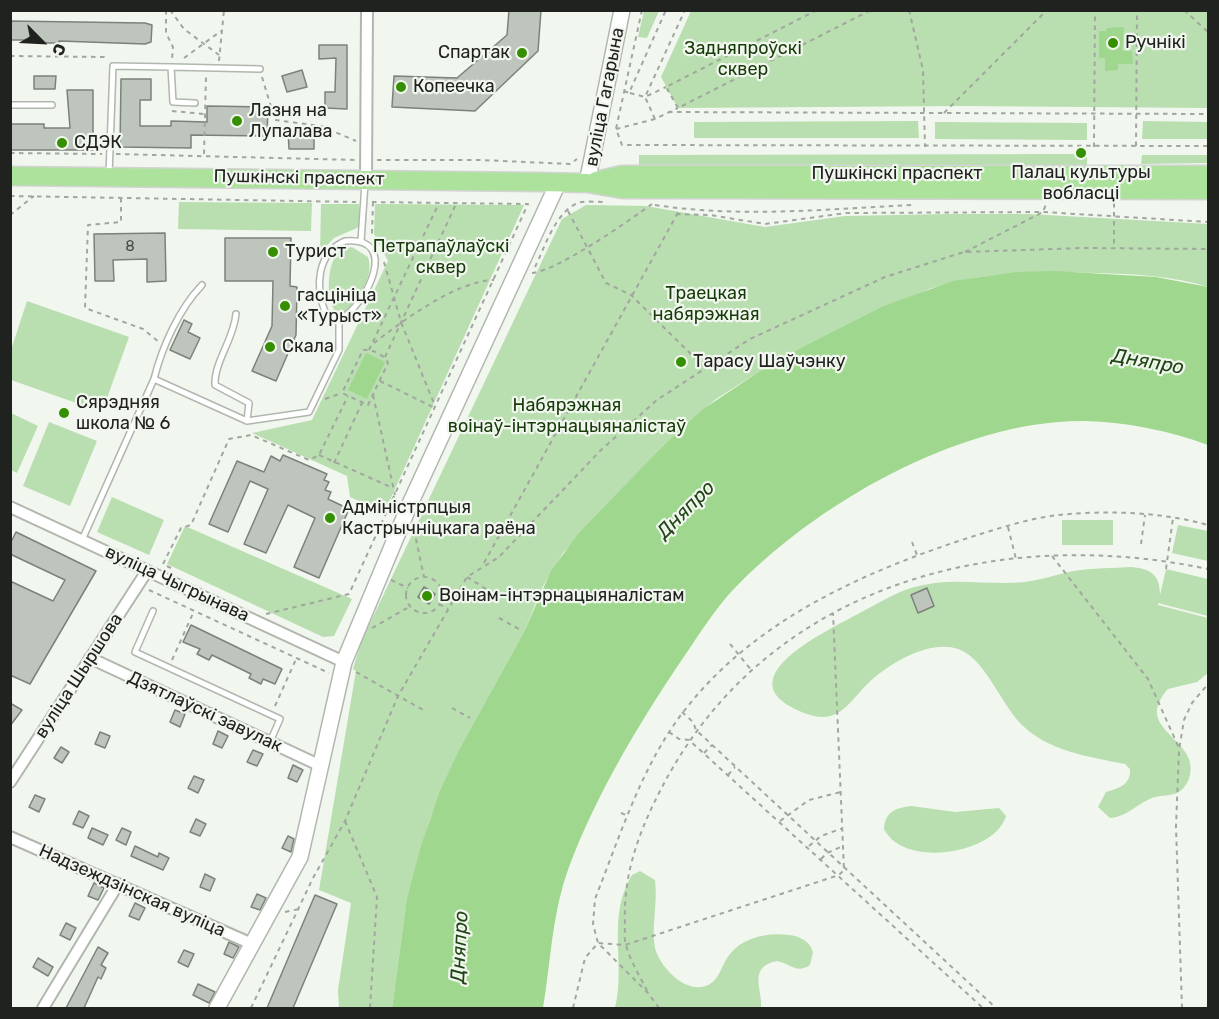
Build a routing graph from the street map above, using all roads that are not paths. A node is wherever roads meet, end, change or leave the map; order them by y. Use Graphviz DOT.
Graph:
graph roads {
  1 [pos="367,10"];
  2 [pos="622,10"];
  3 [pos="171,68"];
  4 [pos="260,69"];
  5 [pos="195,103"];
  6 [pos="10,105"];
  7 [pos="52,105"];
  8 [pos="10,176"];
  9 [pos="1209,176"];
  10 [pos="109,177"];
  11 [pos="366,180"];
  12 [pos="558,183"];
  13 [pos="587,183"];
  14 [pos="1209,190"];
  15 [pos="361,241"];
  16 [pos="202,285"];
  17 [pos="236,314"];
  18 [pos="339,320"];
  19 [pos="154,379"];
  20 [pos="246,421"];
  21 [pos="10,507"];
  22 [pos="82,540"];
  23 [pos="147,571"];
  24 [pos="153,611"];
  25 [pos="90,658"];
  26 [pos="345,670"];
  27 [pos="269,743"];
  28 [pos="321,766"];
  29 [pos="10,782"];
  30 [pos="10,837"];
  31 [pos="118,884"];
  32 [pos="252,944"];
  33 [pos="43,1008"];
  34 [pos="217,1008"];
  1 -- 11 [label="street"];
  2 -- 13 [label="main road, вуліца Гагарына"];
  3 -- 4 [label="lane"];
  3 -- 5 [label="lane"];
  3 -- 10 [label="lane"];
  6 -- 7 [label="lane"];
  8 -- 10 [label="main road, Пушкінскі праспект"];
  9 -- 13 [label="main road, Пушкінскі праспект"];
  10 -- 11 [label="main road, Пушкінскі праспект"];
  11 -- 12 [label="main road, Пушкінскі праспект"];
  11 -- 15 [label="lane"];
  12 -- 13 [label="main road, Пушкінскі праспект"];
  12 -- 26 [label="main road"];
  13 -- 14 [label="main road, Пушкінскі праспект"];
  15 -- 18 [label="lane"];
  15 -- 18 [label="lane"];
  16 -- 19 [label="lane"];
  17 -- 20 [label="lane"];
  18 -- 20 [label="lane"];
  19 -- 20 [label="lane"];
  19 -- 22 [label="lane"];
  21 -- 22 [label="street, вуліца Чыгрынава"];
  22 -- 23 [label="street, вуліца Чыгрынава"];
  23 -- 25 [label="street, вуліца Шыршова"];
  23 -- 26 [label="street, вуліца Чыгрынава"];
  24 -- 27 [label="lane"];
  25 -- 27 [label="street, Дзятлаўскі завулак"];
  25 -- 29 [label="street, вуліца Шыршова"];
  26 -- 28 [label="main road"];
  27 -- 28 [label="street, Дзятлаўскі завулак"];
  28 -- 32 [label="main road"];
  30 -- 31 [label="street, Надзеждзінская вуліца"];
  31 -- 32 [label="street, Надзеждзінская вуліца"];
  31 -- 33 [label="street"];
  32 -- 34 [label="main road"];
}
